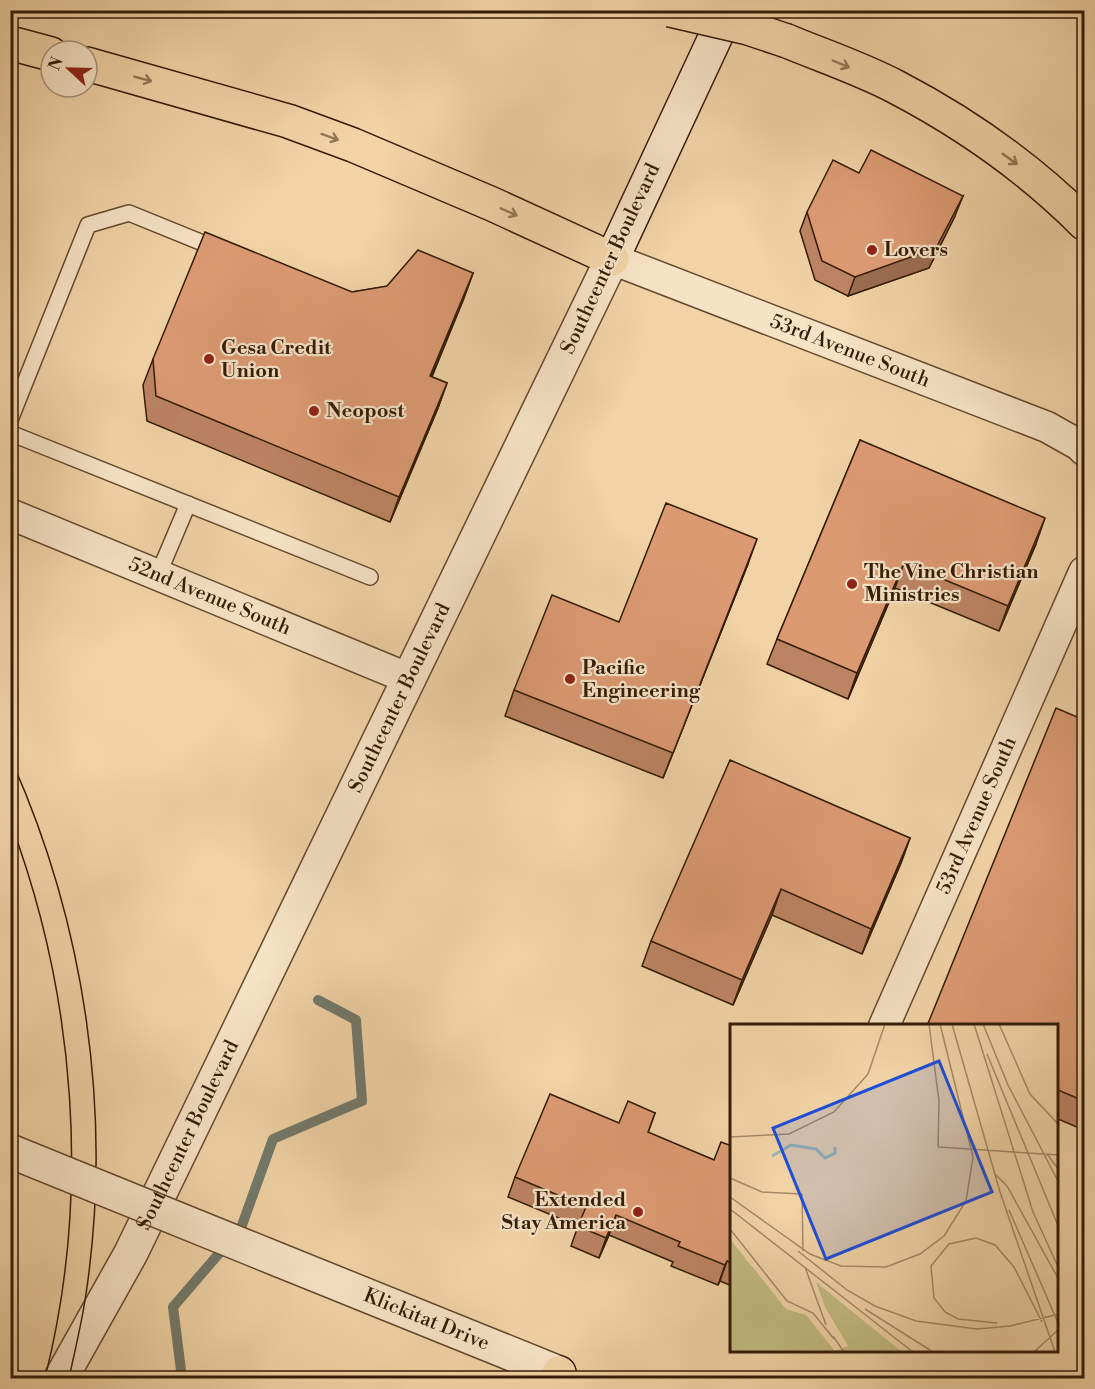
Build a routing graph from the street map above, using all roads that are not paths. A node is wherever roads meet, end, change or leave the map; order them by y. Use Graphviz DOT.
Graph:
graph roads {
  1 [pos="670,10"];
  2 [pos="728,10"];
  3 [pos="10,43"];
  4 [pos="39,51"];
  5 [pos="99,67"];
  6 [pos="1084,223"];
  7 [pos="238,257"];
  8 [pos="612,259"];
  9 [pos="10,420"];
  10 [pos="10,433"];
  11 [pos="1084,450"];
  12 [pos="188,504"];
  13 [pos="10,514"];
  14 [pos="1084,572"];
  15 [pos="158,575"];
  16 [pos="370,577"];
  17 [pos="410,679"];
  18 [pos="885,1024"];
  19 [pos="10,1151"];
  20 [pos="563,1377"];
  21 [pos="61,1378"];
  1 -- 6 [label="highway, one-way, bridge"];
  2 -- 8 [label="street, Southcenter Boulevard"];
  3 -- 4 [label="highway"];
  5 -- 8 [label="highway, one-way"];
  7 -- 9 [label="lane"];
  8 -- 11 [label="street, 53rd Avenue South"];
  8 -- 17 [label="street, Southcenter Boulevard"];
  10 -- 12 [label="lane"];
  12 -- 15 [label="lane"];
  12 -- 16 [label="lane"];
  13 -- 15 [label="street, 52nd Avenue South"];
  14 -- 18 [label="street, 53rd Avenue South"];
  15 -- 17 [label="street, 52nd Avenue South"];
  17 -- 21 [label="street, Southcenter Boulevard"];
  19 -- 20 [label="street, Klickitat Drive, bridge"];
}
